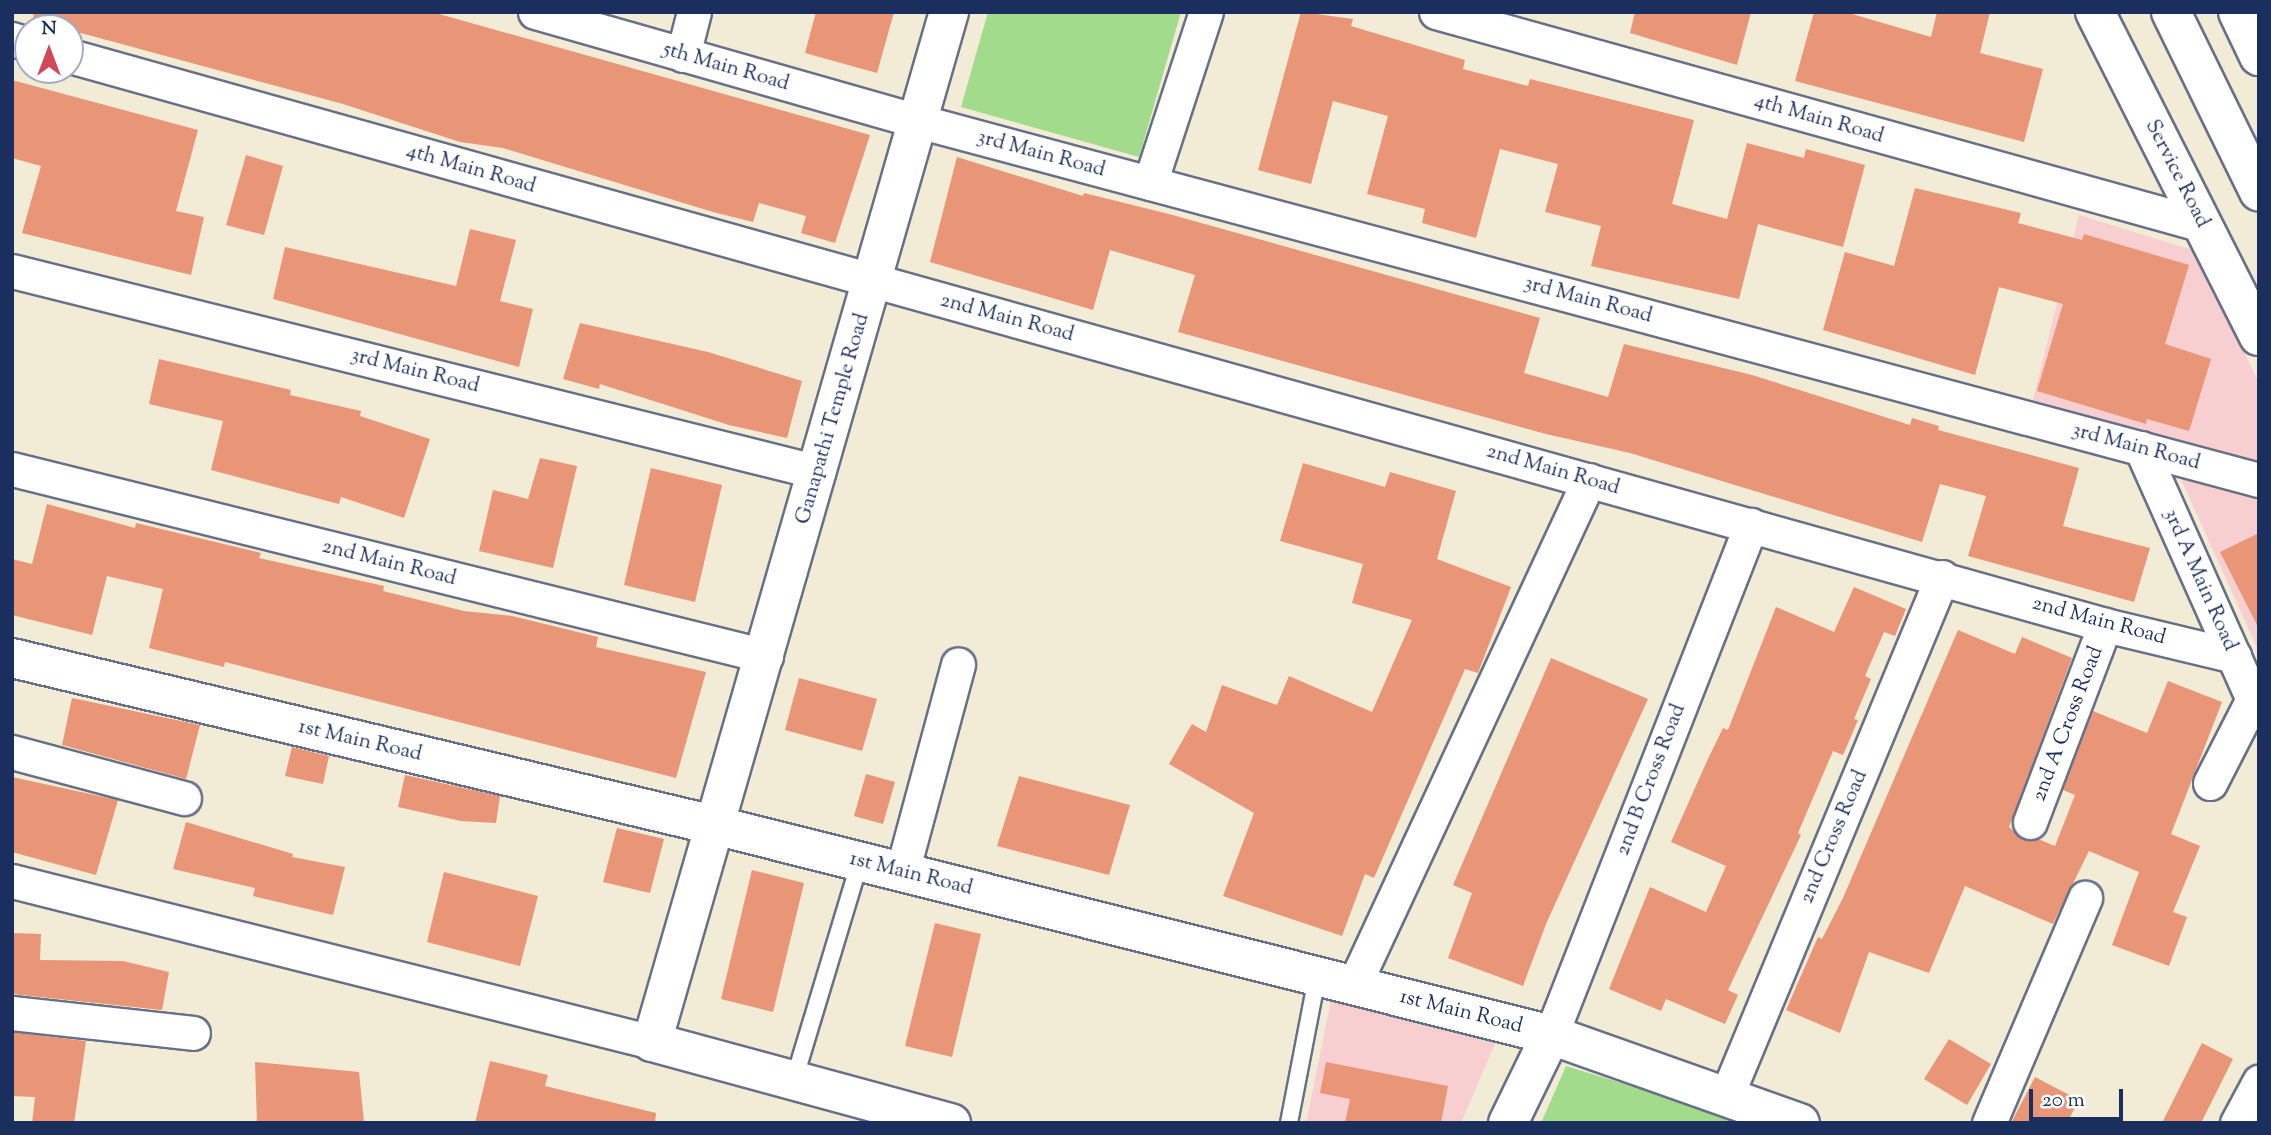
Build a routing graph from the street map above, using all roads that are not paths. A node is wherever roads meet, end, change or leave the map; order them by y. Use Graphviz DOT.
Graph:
graph roads {
  1 [pos="535,12"];
  2 [pos="694,12"];
  3 [pos="949,12"];
  4 [pos="1206,12"];
  5 [pos="1436,12"];
  6 [pos="2095,12"];
  7 [pos="2171,12"];
  8 [pos="2238,12"];
  9 [pos="683,54"];
  10 [pos="2259,56"];
  11 [pos="84,60"];
  12 [pos="918,121"];
  13 [pos="1150,183"];
  14 [pos="2259,192"];
  15 [pos="2203,225"];
  16 [pos="12,271"];
  17 [pos="873,281"];
  18 [pos="2259,336"];
  19 [pos="2141,448"];
  20 [pos="12,469"];
  21 [pos="818,472"];
  22 [pos="2259,480"];
  23 [pos="1589,481"];
  24 [pos="1751,526"];
  25 [pos="1942,577"];
  26 [pos="2105,625"];
  27 [pos="766,656"];
  28 [pos="2234,656"];
  29 [pos="12,658"];
  30 [pos="958,664"];
  31 [pos="2256,706"];
  32 [pos="12,752"];
  33 [pos="2210,783"];
  34 [pos="184,798"];
  35 [pos="2030,822"];
  36 [pos="718,826"];
  37 [pos="860,862"];
  38 [pos="902,873"];
  39 [pos="12,881"];
  40 [pos="2085,898"];
  41 [pos="1317,976"];
  42 [pos="1354,985"];
  43 [pos="12,1013"];
  44 [pos="193,1033"];
  45 [pos="1551,1035"];
  46 [pos="652,1042"];
  47 [pos="794,1080"];
  48 [pos="2259,1082"];
  49 [pos="1726,1097"];
  50 [pos="950,1123"];
  51 [pos="1289,1123"];
  52 [pos="1508,1123"];
  53 [pos="1800,1123"];
  54 [pos="1989,1123"];
  55 [pos="2237,1123"];
  1 -- 9 [label="street, 5th Main Road"];
  2 -- 9 [label="street"];
  3 -- 12 [label="main road, Ganapathi Temple Road"];
  4 -- 13 [label="street"];
  5 -- 15 [label="street, 4th Main Road"];
  6 -- 15 [label="main road, Service Road"];
  7 -- 14 [label="main road"];
  8 -- 10 [label="main road"];
  9 -- 12 [label="street, 5th Main Road"];
  11 -- 17 [label="street, 4th Main Road"];
  12 -- 13 [label="street, 3rd Main Road"];
  12 -- 17 [label="main road, Ganapathi Temple Road"];
  13 -- 19 [label="street, 3rd Main Road"];
  15 -- 18 [label="main road, Service Road"];
  16 -- 21 [label="street, 3rd Main Road"];
  17 -- 21 [label="main road, Ganapathi Temple Road"];
  17 -- 23 [label="street, 2nd Main Road"];
  19 -- 22 [label="street, 3rd Main Road"];
  19 -- 28 [label="street, 3rd A Main Road"];
  20 -- 27 [label="street, 2nd Main Road"];
  21 -- 27 [label="main road, Ganapathi Temple Road"];
  23 -- 24 [label="street, 2nd Main Road"];
  23 -- 42 [label="street"];
  24 -- 25 [label="street, 2nd Main Road"];
  24 -- 45 [label="street, 2nd B Cross Road"];
  25 -- 26 [label="street, 2nd Main Road"];
  25 -- 49 [label="street, 2nd Cross Road"];
  26 -- 28 [label="street, 2nd Main Road"];
  26 -- 35 [label="street, 2nd A Cross Road"];
  27 -- 36 [label="main road, Ganapathi Temple Road"];
  28 -- 31 [label="street, 3rd A Main Road"];
  29 -- 36 [label="main road, 1st Main Road"];
  30 -- 38 [label="street"];
  31 -- 33 [label="street"];
  32 -- 34 [label="street"];
  36 -- 37 [label="main road, 1st Main Road"];
  36 -- 46 [label="main road, Ganapathi Temple Road"];
  37 -- 38 [label="main road, 1st Main Road"];
  37 -- 47 [label="lane"];
  38 -- 41 [label="main road, 1st Main Road"];
  39 -- 46 [label="street"];
  40 -- 54 [label="street"];
  41 -- 42 [label="main road, 1st Main Road"];
  41 -- 51 [label="lane"];
  42 -- 45 [label="main road, 1st Main Road"];
  43 -- 44 [label="street"];
  45 -- 49 [label="main road, 1st Main Road"];
  45 -- 52 [label="main road"];
  46 -- 47 [label="main road"];
  47 -- 50 [label="main road"];
  48 -- 55 [label="street"];
  49 -- 53 [label="main road, 1st Main Road"];
}
